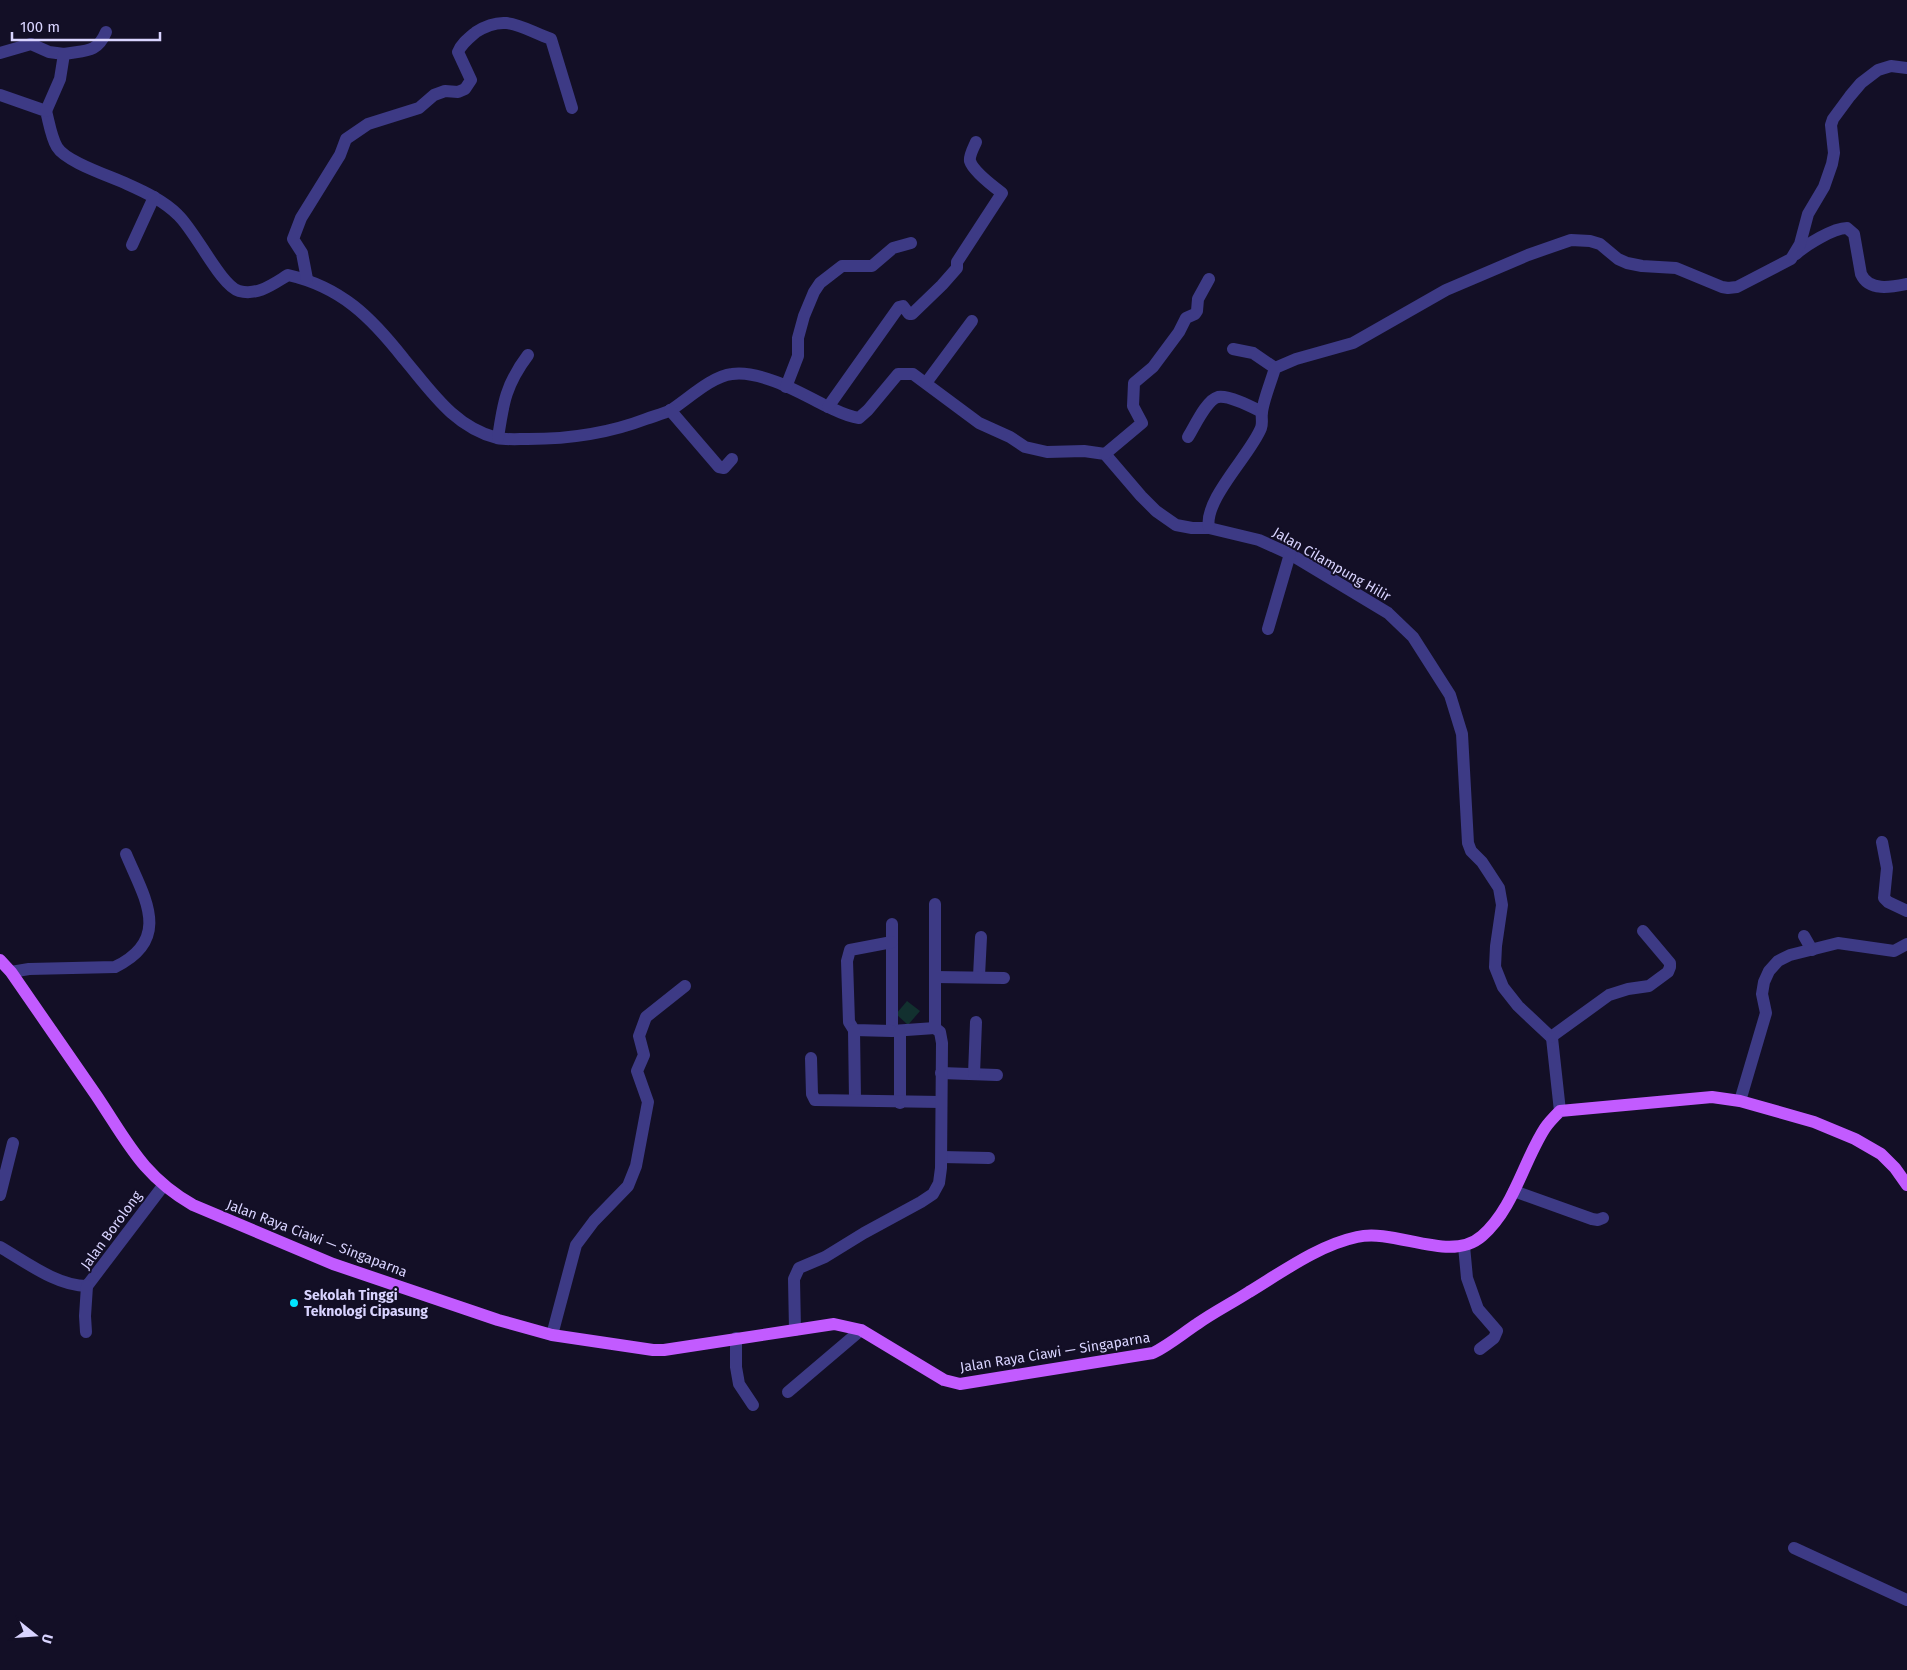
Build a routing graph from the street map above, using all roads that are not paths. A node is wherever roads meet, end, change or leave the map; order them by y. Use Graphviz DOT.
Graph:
graph roads {
  1 [pos="106,32"];
  2 [pos="0,53"];
  3 [pos="64,54"];
  4 [pos="1907,68"];
  5 [pos="0,95"];
  6 [pos="572,108"];
  7 [pos="46,111"];
  8 [pos="976,142"];
  9 [pos="154,197"];
  10 [pos="911,243"];
  11 [pos="132,244"];
  12 [pos="1791,259"];
  13 [pos="1210,278"];
  14 [pos="307,279"];
  15 [pos="1907,284"];
  16 [pos="972,322"];
  17 [pos="1233,349"];
  18 [pos="528,355"];
  19 [pos="1275,368"];
  20 [pos="926,383"];
  21 [pos="786,386"];
  22 [pos="828,407"];
  23 [pos="670,410"];
  24 [pos="1262,412"];
  25 [pos="498,438"];
  26 [pos="1188,438"];
  27 [pos="1105,454"];
  28 [pos="732,459"];
  29 [pos="1209,528"];
  30 [pos="1290,554"];
  31 [pos="1268,629"];
  32 [pos="1882,842"];
  33 [pos="126,854"];
  34 [pos="935,904"];
  35 [pos="1907,910"];
  36 [pos="892,924"];
  37 [pos="1643,931"];
  38 [pos="1804,936"];
  39 [pos="980,937"];
  40 [pos="892,942"];
  41 [pos="1907,944"];
  42 [pos="1812,950"];
  43 [pos="0,960"];
  44 [pos="12,972"];
  45 [pos="979,976"];
  46 [pos="935,977"];
  47 [pos="1004,978"];
  48 [pos="685,986"];
  49 [pos="976,1022"];
  50 [pos="935,1028"];
  51 [pos="854,1030"];
  52 [pos="896,1031"];
  53 [pos="1551,1037"];
  54 [pos="811,1058"];
  55 [pos="941,1074"];
  56 [pos="974,1074"];
  57 [pos="997,1075"];
  58 [pos="855,1100"];
  59 [pos="1740,1101"];
  60 [pos="941,1102"];
  61 [pos="900,1103"];
  62 [pos="1560,1111"];
  63 [pos="13,1142"];
  64 [pos="942,1157"];
  65 [pos="989,1158"];
  66 [pos="1907,1185"];
  67 [pos="163,1186"];
  68 [pos="1514,1190"];
  69 [pos="0,1195"];
  70 [pos="1603,1218"];
  71 [pos="1464,1246"];
  72 [pos="0,1247"];
  73 [pos="88,1286"];
  74 [pos="795,1330"];
  75 [pos="861,1330"];
  76 [pos="86,1332"];
  77 [pos="552,1335"];
  78 [pos="736,1338"];
  79 [pos="1480,1349"];
  80 [pos="788,1392"];
  81 [pos="753,1405"];
  82 [pos="1794,1548"];
  83 [pos="1907,1600"];
  1 -- 3 [label="street"];
  2 -- 3 [label="street"];
  3 -- 7 [label="street"];
  4 -- 12 [label="street"];
  5 -- 7 [label="street"];
  6 -- 14 [label="street"];
  7 -- 9 [label="street"];
  8 -- 22 [label="street"];
  9 -- 11 [label="street"];
  9 -- 14 [label="street"];
  10 -- 21 [label="street"];
  12 -- 15 [label="street"];
  12 -- 19 [label="street"];
  13 -- 27 [label="street"];
  14 -- 25 [label="street"];
  16 -- 20 [label="street"];
  17 -- 19 [label="street"];
  18 -- 25 [label="street"];
  19 -- 24 [label="street"];
  20 -- 22 [label="street"];
  20 -- 27 [label="street"];
  21 -- 22 [label="street"];
  21 -- 23 [label="street"];
  23 -- 25 [label="street"];
  23 -- 28 [label="street"];
  24 -- 26 [label="street"];
  24 -- 29 [label="street"];
  27 -- 29 [label="street, Jalan Cilampung Hilir"];
  29 -- 30 [label="street, Jalan Cilampung Hilir"];
  30 -- 31 [label="street"];
  30 -- 53 [label="street, Jalan Cilampung Hilir"];
  32 -- 35 [label="street"];
  33 -- 44 [label="street"];
  34 -- 46 [label="street"];
  36 -- 40 [label="street"];
  37 -- 53 [label="street"];
  38 -- 42 [label="street"];
  39 -- 45 [label="street"];
  40 -- 51 [label="street"];
  40 -- 52 [label="street"];
  41 -- 42 [label="street"];
  42 -- 59 [label="street"];
  43 -- 44 [label="main road, Jalan Raya Ciawi — Singaparna"];
  44 -- 67 [label="main road, Jalan Raya Ciawi — Singaparna"];
  45 -- 46 [label="street"];
  45 -- 47 [label="street"];
  46 -- 50 [label="street"];
  48 -- 77 [label="street"];
  49 -- 56 [label="street"];
  50 -- 52 [label="street"];
  50 -- 55 [label="street"];
  51 -- 52 [label="street"];
  51 -- 58 [label="street"];
  52 -- 61 [label="street"];
  53 -- 62 [label="street"];
  54 -- 58 [label="street"];
  55 -- 56 [label="street"];
  55 -- 60 [label="street"];
  56 -- 57 [label="street"];
  58 -- 61 [label="street"];
  59 -- 62 [label="main road"];
  59 -- 66 [label="main road"];
  60 -- 61 [label="street"];
  60 -- 64 [label="street"];
  62 -- 68 [label="main road"];
  63 -- 69 [label="street"];
  64 -- 65 [label="street"];
  64 -- 74 [label="street"];
  67 -- 73 [label="street, Jalan Borolong"];
  67 -- 77 [label="main road, Jalan Raya Ciawi — Singaparna"];
  68 -- 70 [label="street"];
  68 -- 71 [label="main road"];
  71 -- 75 [label="main road, Jalan Raya Ciawi — Singaparna"];
  71 -- 79 [label="street"];
  72 -- 73 [label="street, Jalan Borolong"];
  73 -- 76 [label="street"];
  74 -- 75 [label="main road, Jalan Raya Ciawi — Singaparna"];
  74 -- 78 [label="main road, Jalan Raya Ciawi — Singaparna"];
  75 -- 80 [label="street"];
  77 -- 78 [label="main road, Jalan Raya Ciawi — Singaparna"];
  78 -- 81 [label="street"];
  82 -- 83 [label="street"];
}
